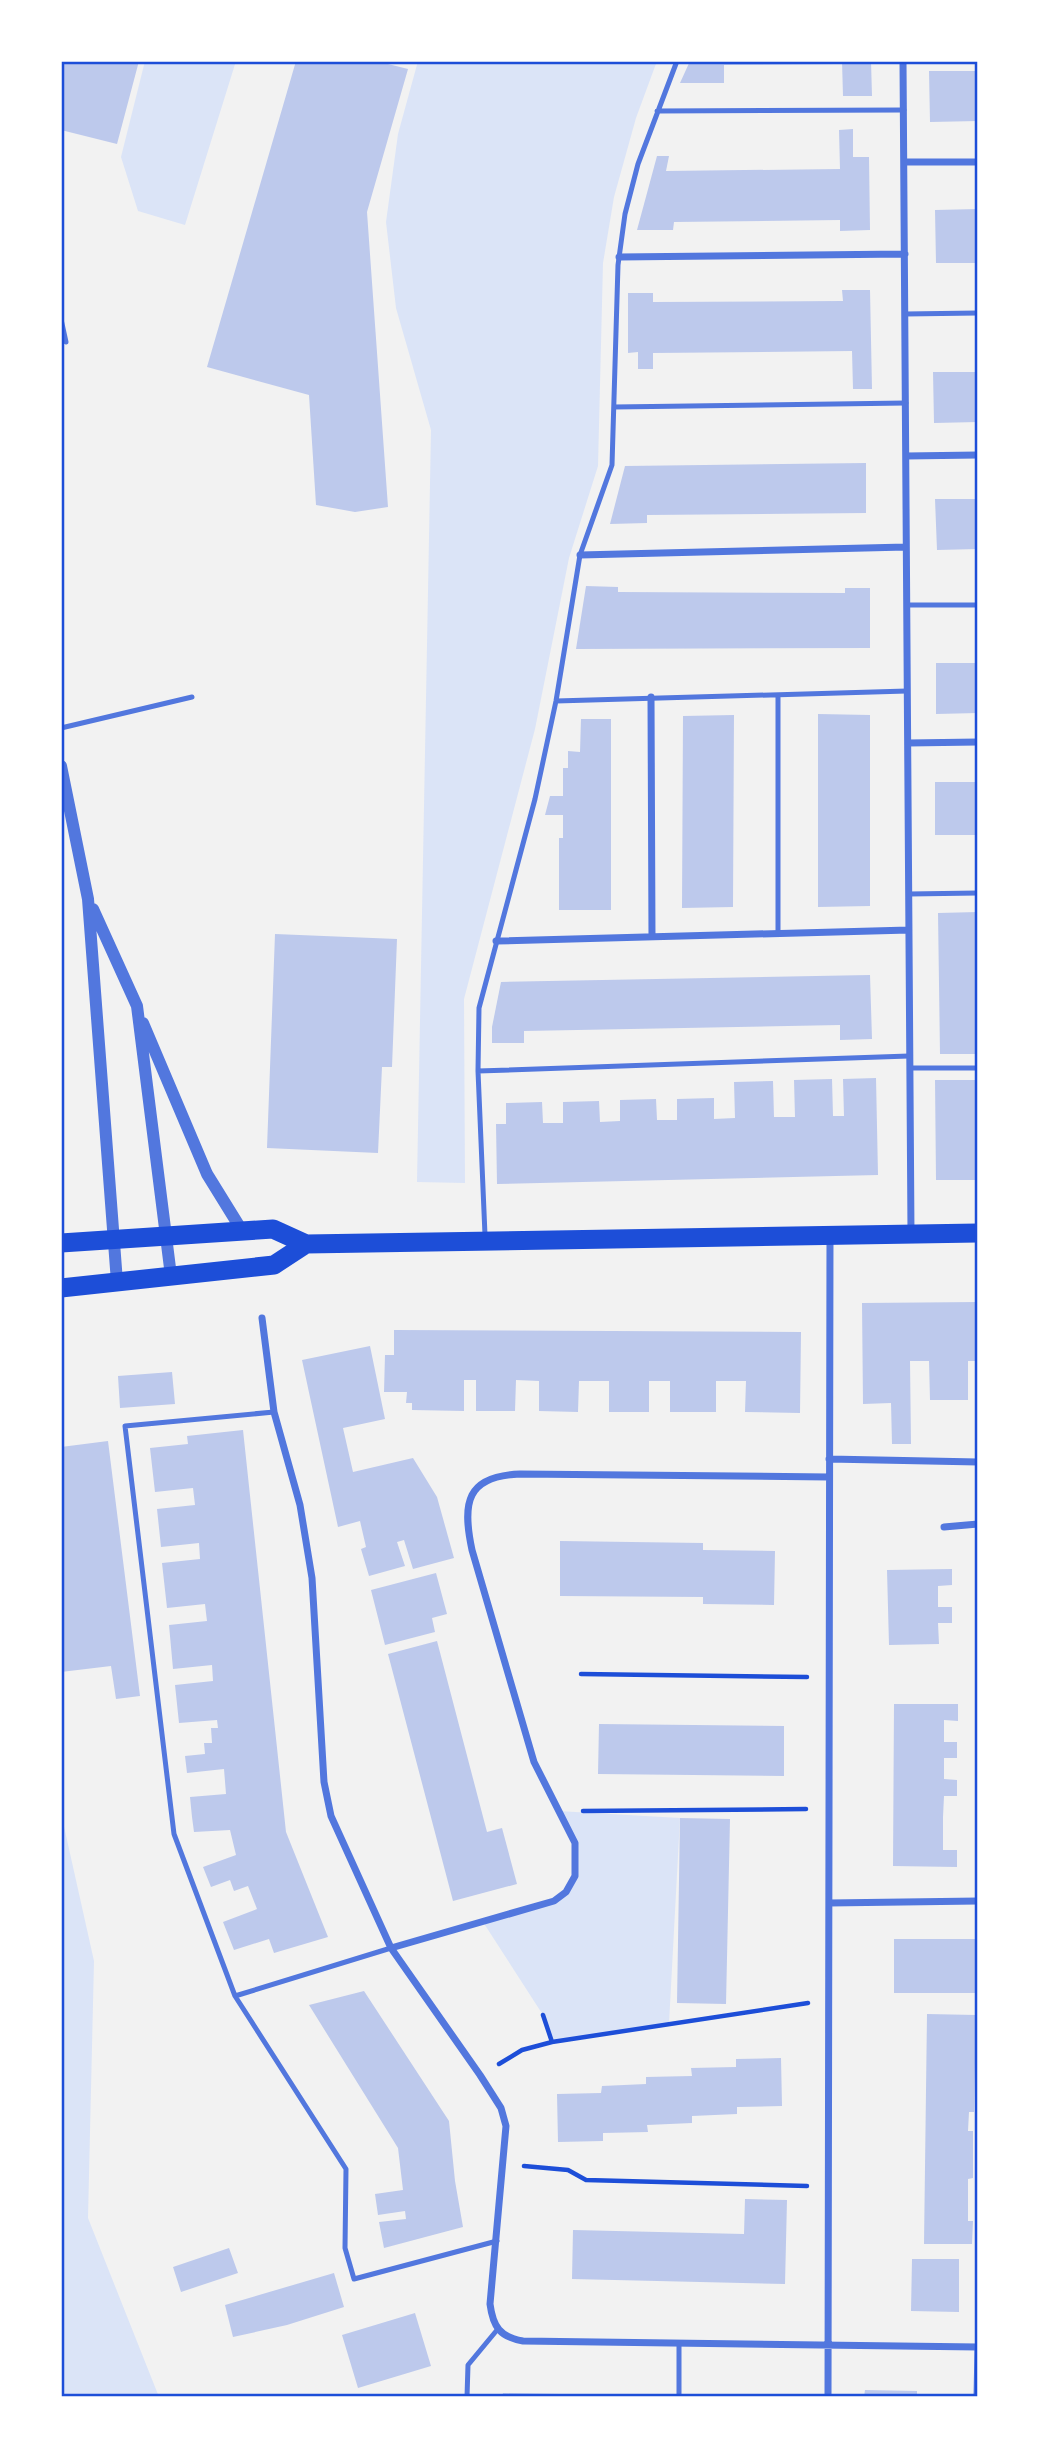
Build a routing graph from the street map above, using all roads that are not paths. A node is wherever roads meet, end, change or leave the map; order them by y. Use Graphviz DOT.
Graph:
graph roads {
  1 [pos="677,61"];
  2 [pos="903,61"];
  3 [pos="904,110"];
  4 [pos="657,111"];
  5 [pos="904,162"];
  6 [pos="978,162"];
  7 [pos="905,254"];
  8 [pos="619,257"];
  9 [pos="978,313"];
  10 [pos="905,314"];
  11 [pos="61,319"];
  12 [pos="66,342"];
  13 [pos="906,403"];
  14 [pos="614,407"];
  15 [pos="978,454"];
  16 [pos="906,456"];
  17 [pos="906,547"];
  18 [pos="580,555"];
  19 [pos="906,605"];
  20 [pos="978,605"];
  21 [pos="907,691"];
  22 [pos="778,695"];
  23 [pos="192,697"];
  24 [pos="651,698"];
  25 [pos="556,701"];
  26 [pos="61,728"];
  27 [pos="978,742"];
  28 [pos="908,743"];
  29 [pos="61,766"];
  30 [pos="978,893"];
  31 [pos="909,894"];
  32 [pos="88,899"];
  33 [pos="909,930"];
  34 [pos="778,933"];
  35 [pos="652,937"];
  36 [pos="496,941"];
  37 [pos="136,1006"];
  38 [pos="909,1056"];
  39 [pos="910,1068"];
  40 [pos="978,1068"];
  41 [pos="478,1071"];
  42 [pos="241,1229"];
  43 [pos="978,1233"];
  44 [pos="911,1234"];
  45 [pos="830,1235"];
  46 [pos="165,1236"];
  47 [pos="113,1239"];
  48 [pos="485,1239"];
  49 [pos="61,1243"];
  50 [pos="306,1244"];
  51 [pos="171,1276"];
  52 [pos="117,1282"];
  53 [pos="61,1288"];
  54 [pos="262,1318"];
  55 [pos="275,1412"];
  56 [pos="830,1459"];
  57 [pos="978,1462"];
  58 [pos="829,1477"];
  59 [pos="978,1524"];
  60 [pos="944,1527"];
  61 [pos="978,1901"];
  62 [pos="829,1903"];
  63 [pos="391,1948"];
  64 [pos="234,1996"];
  65 [pos="497,2241"];
  66 [pos="497,2330"];
  67 [pos="679,2343"];
  68 [pos="828,2345"];
  69 [pos="977,2347"];
  70 [pos="467,2397"];
  71 [pos="679,2397"];
  72 [pos="828,2397"];
  73 [pos="976,2397"];
  1 -- 4 [label="lane"];
  2 -- 3 [label="street"];
  3 -- 4 [label="lane"];
  3 -- 5 [label="street"];
  4 -- 8 [label="lane"];
  5 -- 6 [label="street"];
  5 -- 7 [label="street"];
  7 -- 8 [label="street"];
  7 -- 10 [label="street"];
  8 -- 14 [label="lane"];
  9 -- 10 [label="lane"];
  10 -- 13 [label="street"];
  11 -- 12 [label="lane"];
  13 -- 14 [label="lane"];
  13 -- 16 [label="street"];
  14 -- 18 [label="lane"];
  15 -- 16 [label="street"];
  16 -- 17 [label="street"];
  17 -- 18 [label="street"];
  17 -- 19 [label="street"];
  18 -- 25 [label="lane"];
  19 -- 20 [label="lane"];
  19 -- 21 [label="street"];
  21 -- 22 [label="lane"];
  21 -- 28 [label="street"];
  22 -- 24 [label="lane"];
  22 -- 34 [label="lane"];
  23 -- 26 [label="lane"];
  24 -- 25 [label="lane"];
  24 -- 35 [label="street"];
  25 -- 36 [label="lane"];
  27 -- 28 [label="street"];
  28 -- 31 [label="street"];
  29 -- 32 [label="street"];
  30 -- 31 [label="lane"];
  31 -- 33 [label="street"];
  32 -- 37 [label="street"];
  32 -- 47 [label="street"];
  33 -- 34 [label="street"];
  33 -- 38 [label="street"];
  34 -- 35 [label="street"];
  35 -- 36 [label="street"];
  36 -- 41 [label="lane"];
  37 -- 42 [label="street"];
  37 -- 46 [label="street"];
  38 -- 39 [label="street"];
  38 -- 41 [label="lane"];
  39 -- 40 [label="lane"];
  39 -- 44 [label="street"];
  41 -- 48 [label="lane"];
  42 -- 46 [label="highway"];
  42 -- 50 [label="highway"];
  43 -- 44 [label="highway"];
  44 -- 45 [label="highway"];
  45 -- 48 [label="highway"];
  45 -- 56 [label="street"];
  46 -- 47 [label="highway"];
  46 -- 51 [label="street"];
  47 -- 49 [label="highway"];
  47 -- 52 [label="street"];
  48 -- 50 [label="highway"];
  50 -- 51 [label="highway"];
  51 -- 52 [label="highway"];
  52 -- 53 [label="highway"];
  54 -- 55 [label="street"];
  55 -- 63 [label="street"];
  55 -- 64 [label="lane"];
  56 -- 57 [label="street"];
  56 -- 58 [label="street"];
  58 -- 62 [label="street"];
  58 -- 63 [label="street"];
  59 -- 60 [label="street"];
  61 -- 62 [label="street"];
  62 -- 68 [label="street"];
  63 -- 64 [label="lane"];
  63 -- 65 [label="street"];
  64 -- 65 [label="lane"];
  65 -- 66 [label="street"];
  66 -- 67 [label="street"];
  66 -- 70 [label="lane"];
  67 -- 68 [label="street"];
  67 -- 71 [label="lane"];
  68 -- 69 [label="street"];
  68 -- 72 [label="street"];
  69 -- 73 [label="lane"];
}
